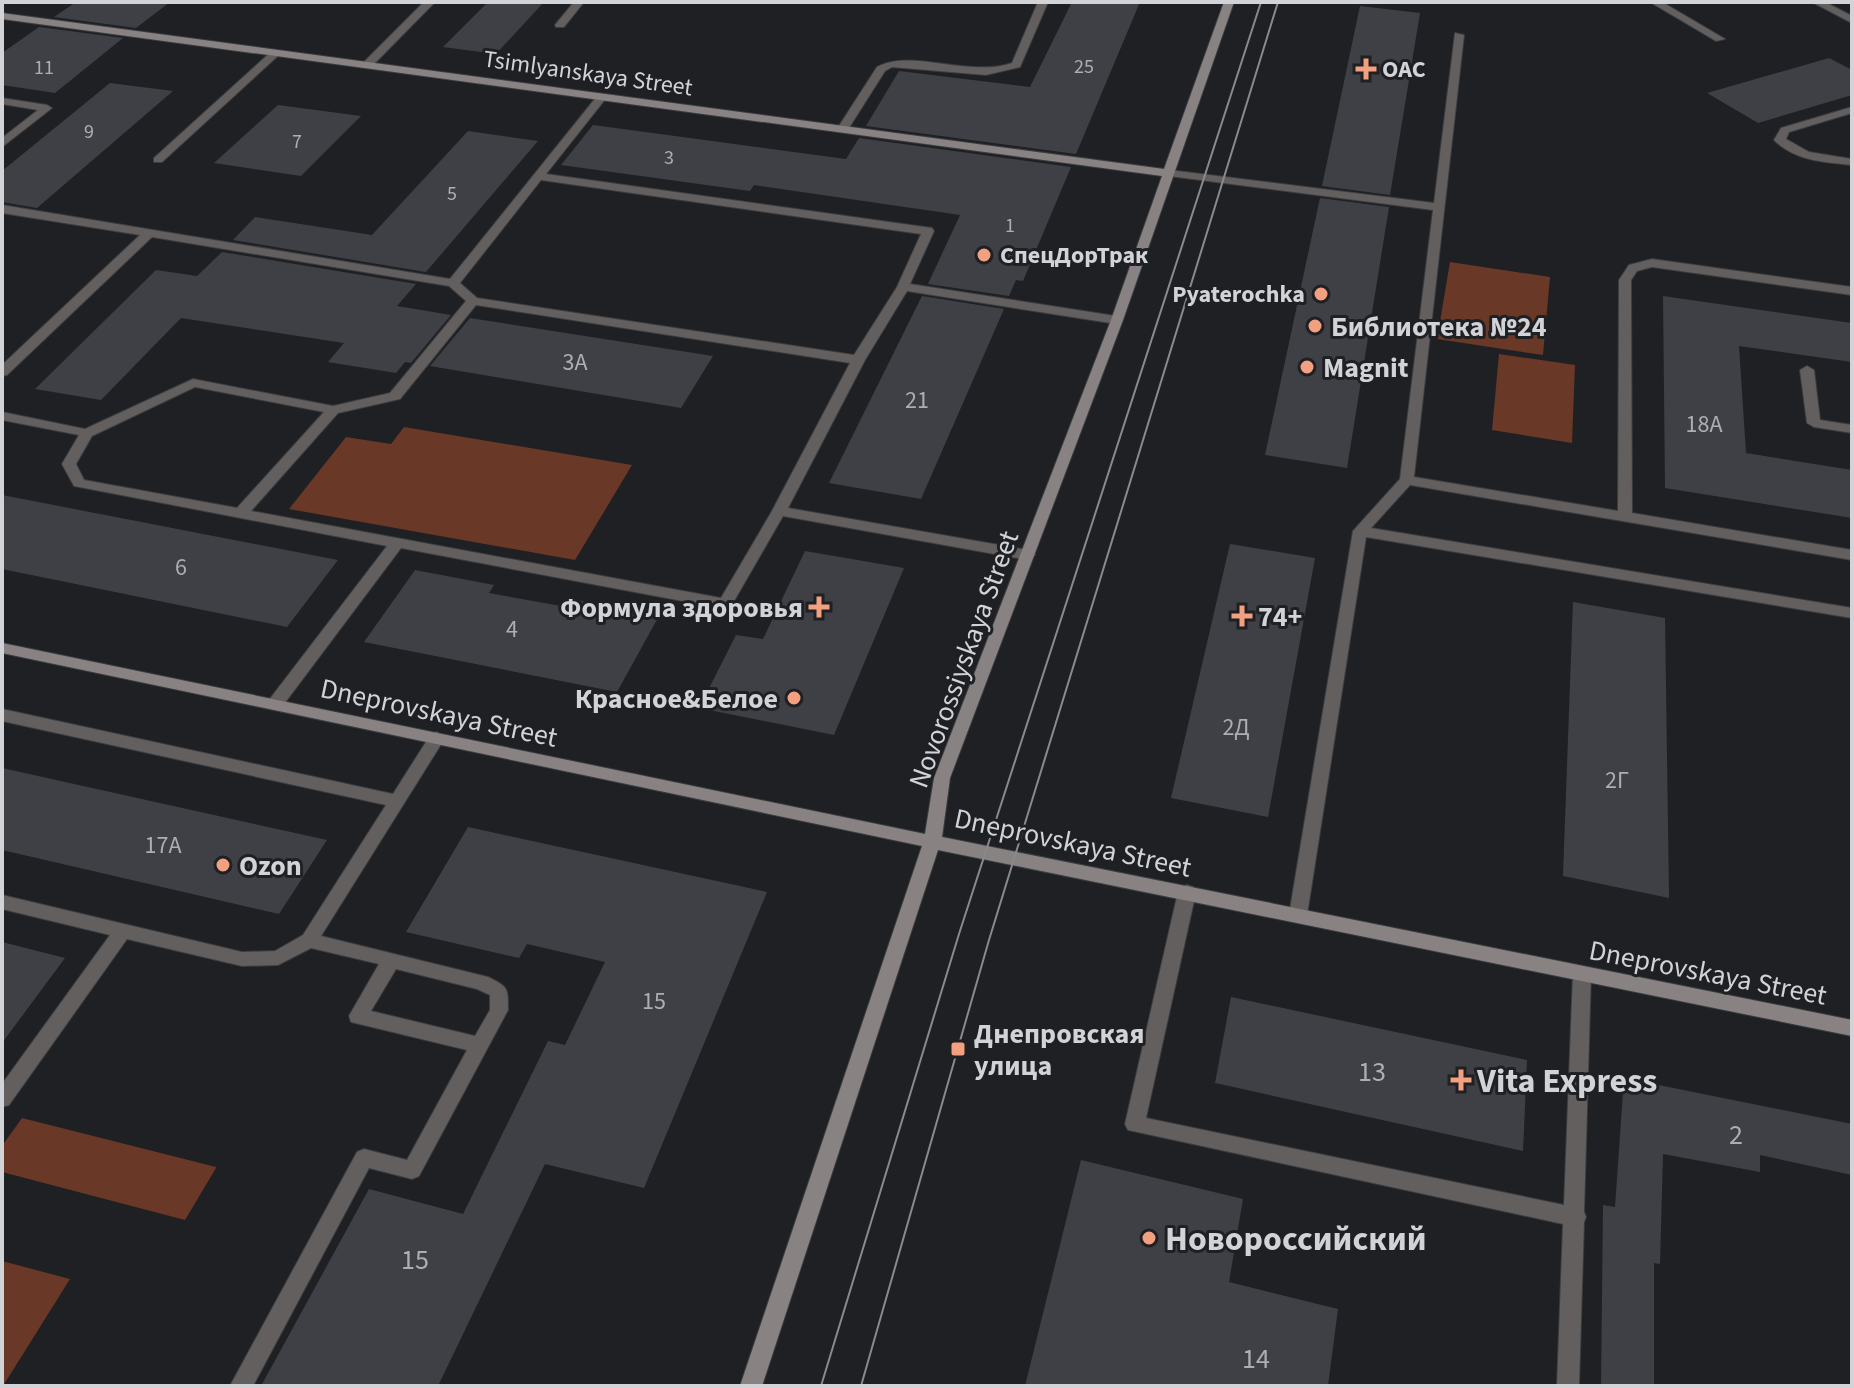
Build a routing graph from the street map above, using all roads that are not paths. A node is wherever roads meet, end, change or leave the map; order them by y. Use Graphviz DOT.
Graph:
graph roads {
  1 [pos="430,2"];
  2 [pos="579,2"];
  3 [pos="1043,2"];
  4 [pos="1229,2"];
  5 [pos="1655,2"];
  6 [pos="1817,2"];
  7 [pos="2,16"];
  8 [pos="1852,20"];
  9 [pos="560,25"];
  10 [pos="1459,35"];
  11 [pos="1720,39"];
  12 [pos="276,53"];
  13 [pos="367,65"];
  14 [pos="602,97"];
  15 [pos="2,101"];
  16 [pos="1852,110"];
  17 [pos="843,129"];
  18 [pos="2,144"];
  19 [pos="158,160"];
  20 [pos="1852,162"];
  21 [pos="1169,173"];
  22 [pos="541,177"];
  23 [pos="1439,207"];
  24 [pos="2,209"];
  25 [pos="151,232"];
  26 [pos="453,283"];
  27 [pos="903,287"];
  28 [pos="1852,291"];
  29 [pos="473,301"];
  30 [pos="1117,320"];
  31 [pos="858,360"];
  32 [pos="1807,370"];
  33 [pos="2,372"];
  34 [pos="333,410"];
  35 [pos="2,416"];
  36 [pos="1852,429"];
  37 [pos="87,433"];
  38 [pos="1407,480"];
  39 [pos="779,511"];
  40 [pos="241,513"];
  41 [pos="1625,517"];
  42 [pos="1360,531"];
  43 [pos="397,543"];
  44 [pos="1028,555"];
  45 [pos="1852,555"];
  46 [pos="1852,613"];
  47 [pos="2,648"];
  48 [pos="275,704"];
  49 [pos="2,715"];
  50 [pos="437,738"];
  51 [pos="398,801"];
  52 [pos="933,840"];
  53 [pos="1187,892"];
  54 [pos="2,902"];
  55 [pos="1298,915"];
  56 [pos="123,931"];
  57 [pos="309,940"];
  58 [pos="391,960"];
  59 [pos="1582,973"];
  60 [pos="1852,1028"];
  61 [pos="480,1045"];
  62 [pos="2,1099"];
  63 [pos="1576,1217"];
  64 [pos="241,1386"];
  65 [pos="751,1386"];
  66 [pos="1568,1386"];
  1 -- 13 [label="street"];
  2 -- 9 [label="street"];
  3 -- 17 [label="street"];
  4 -- 21 [label="street, Novorossiyskaya Street"];
  5 -- 11 [label="street"];
  6 -- 8 [label="street"];
  7 -- 12 [label="street, Tsimlyanskaya Street"];
  10 -- 23 [label="street"];
  12 -- 13 [label="street, Tsimlyanskaya Street"];
  12 -- 19 [label="street"];
  13 -- 14 [label="street, Tsimlyanskaya Street"];
  14 -- 17 [label="street, Tsimlyanskaya Street"];
  14 -- 22 [label="street"];
  15 -- 18 [label="street"];
  16 -- 20 [label="street"];
  17 -- 21 [label="street, Tsimlyanskaya Street"];
  21 -- 23 [label="street"];
  21 -- 30 [label="street, Novorossiyskaya Street"];
  22 -- 26 [label="street"];
  22 -- 27 [label="street"];
  23 -- 38 [label="street"];
  24 -- 25 [label="street"];
  25 -- 26 [label="street"];
  25 -- 33 [label="street"];
  26 -- 29 [label="street"];
  27 -- 30 [label="street"];
  27 -- 31 [label="street"];
  28 -- 41 [label="street"];
  29 -- 31 [label="street"];
  29 -- 34 [label="street"];
  30 -- 44 [label="street, Novorossiyskaya Street"];
  31 -- 39 [label="street"];
  32 -- 36 [label="street"];
  34 -- 37 [label="street"];
  34 -- 40 [label="street"];
  35 -- 37 [label="street"];
  37 -- 40 [label="street"];
  38 -- 41 [label="street"];
  38 -- 42 [label="street"];
  39 -- 43 [label="street"];
  39 -- 44 [label="street"];
  40 -- 43 [label="street"];
  41 -- 45 [label="street"];
  42 -- 46 [label="street"];
  42 -- 55 [label="street"];
  43 -- 48 [label="street"];
  44 -- 52 [label="street, Novorossiyskaya Street"];
  47 -- 48 [label="street, Dneprovskaya Street"];
  48 -- 50 [label="street, Dneprovskaya Street"];
  49 -- 51 [label="street"];
  50 -- 51 [label="street"];
  50 -- 52 [label="street, Dneprovskaya Street"];
  51 -- 57 [label="street"];
  52 -- 53 [label="street, Dneprovskaya Street"];
  52 -- 65 [label="street, Novorossiyskaya Street"];
  53 -- 55 [label="street, Dneprovskaya Street"];
  53 -- 63 [label="street"];
  54 -- 56 [label="street"];
  55 -- 59 [label="street, Dneprovskaya Street"];
  56 -- 57 [label="street"];
  56 -- 62 [label="street"];
  57 -- 58 [label="street"];
  58 -- 61 [label="street"];
  58 -- 61 [label="street"];
  59 -- 60 [label="street, Dneprovskaya Street"];
  59 -- 63 [label="street"];
  61 -- 64 [label="street"];
  63 -- 66 [label="street"];
}
